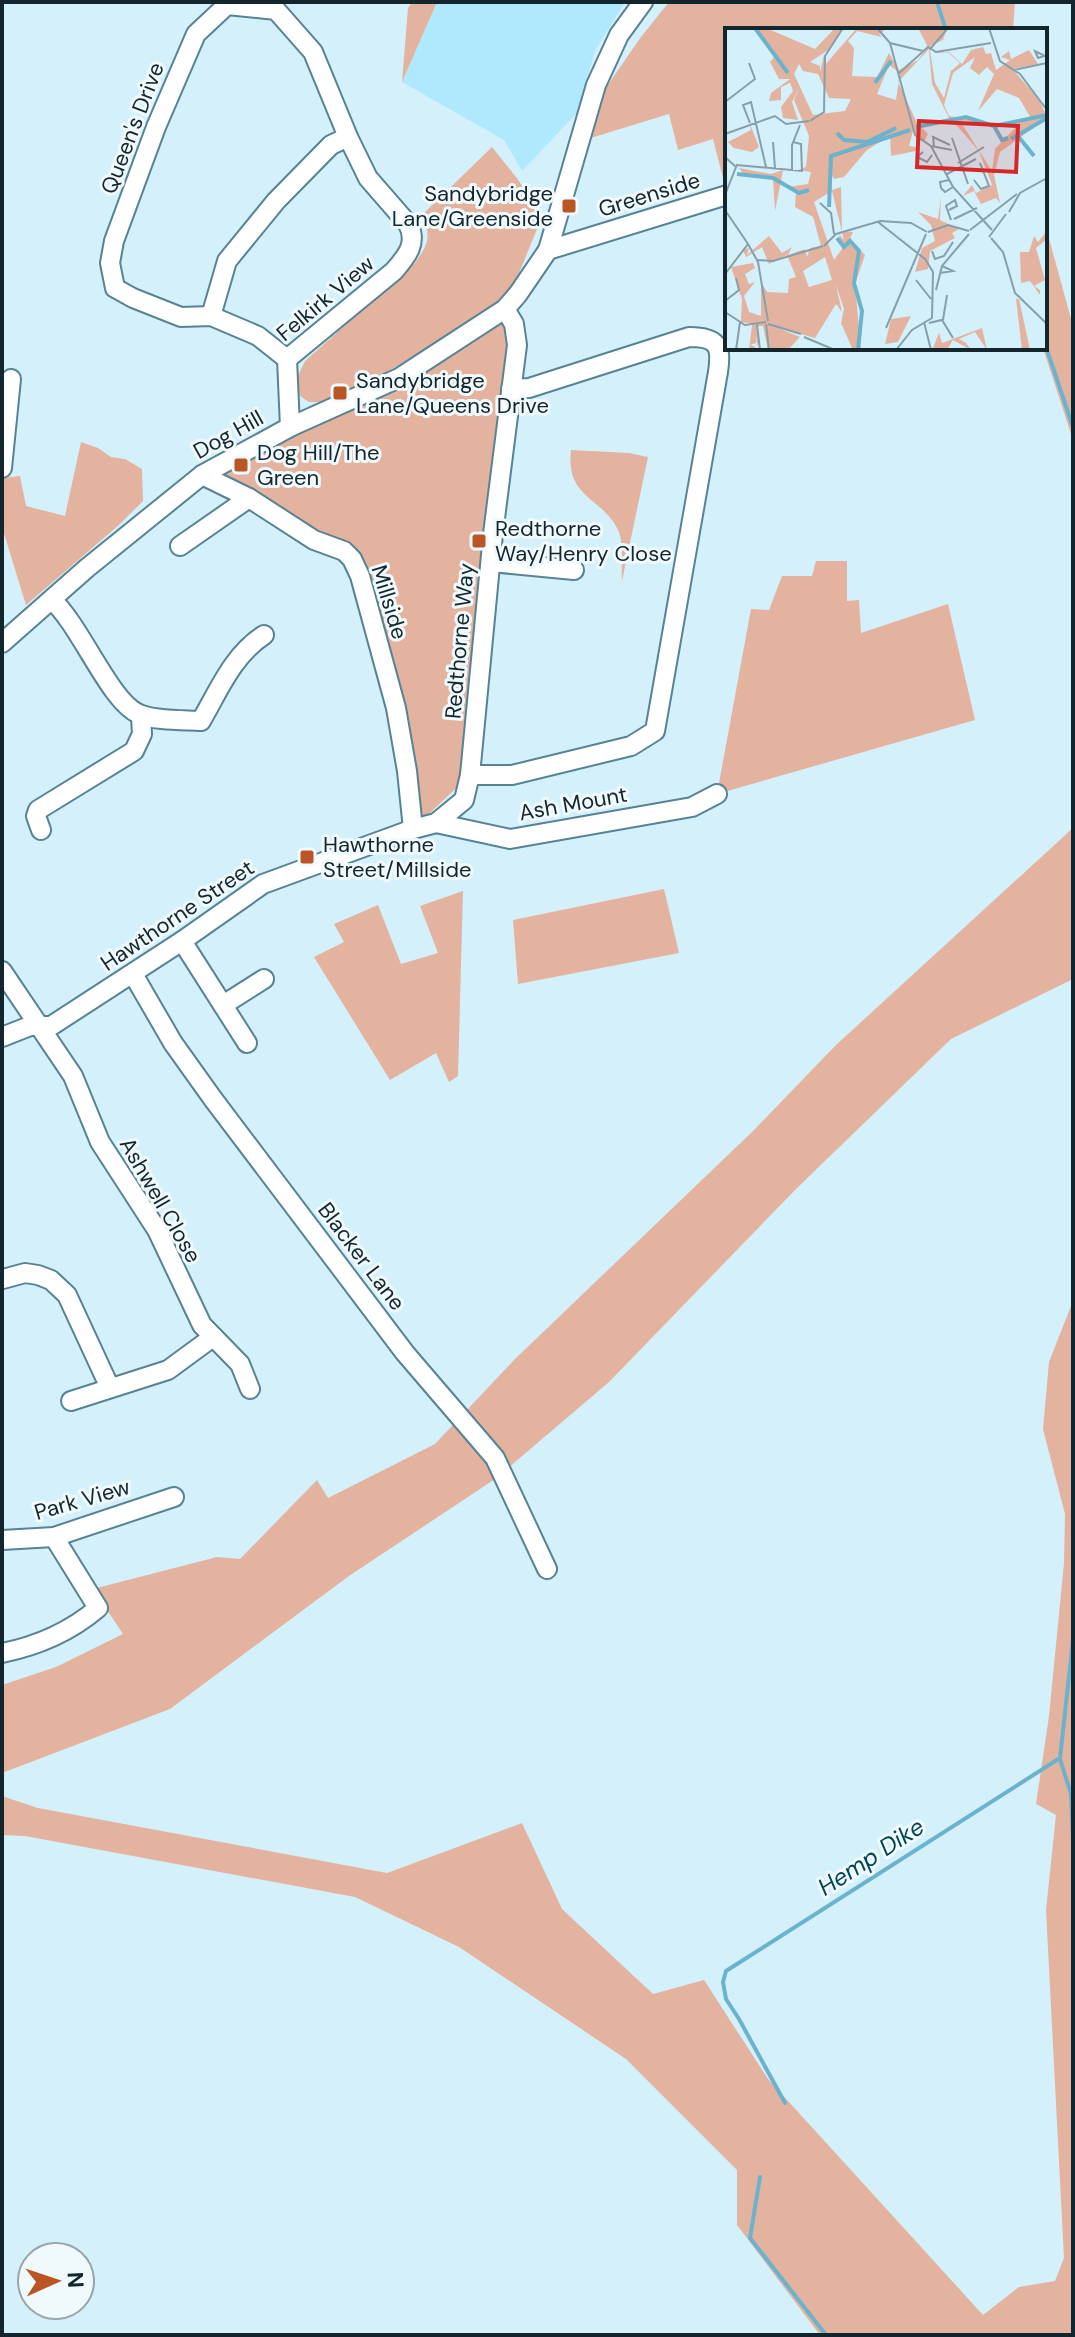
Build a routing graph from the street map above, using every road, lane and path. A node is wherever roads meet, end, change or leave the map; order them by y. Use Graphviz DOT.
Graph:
graph roads {
  1 [pos="643,2"];
  2 [pos="348,137"];
  3 [pos="722,196"];
  4 [pos="548,250"];
  5 [pos="505,309"];
  6 [pos="211,316"];
  7 [pos="287,359"];
  8 [pos="11,379"];
  9 [pos="511,389"];
  10 [pos="290,427"];
  11 [pos="8,467"];
  12 [pos="202,475"];
  13 [pos="249,498"];
  14 [pos="180,546"];
  15 [pos="491,562"];
  16 [pos="574,570"];
  17 [pos="52,600"];
  18 [pos="264,635"];
  19 [pos="2,643"];
  20 [pos="141,716"];
  21 [pos="470,775"];
  22 [pos="717,794"];
  23 [pos="436,823"];
  24 [pos="413,829"];
  25 [pos="41,830"];
  26 [pos="182,941"];
  27 [pos="2,971"];
  28 [pos="133,974"];
  29 [pos="264,979"];
  30 [pos="223,1005"];
  31 [pos="41,1027"];
  32 [pos="2,1037"];
  33 [pos="247,1043"];
  34 [pos="3,1279"];
  35 [pos="213,1337"];
  36 [pos="110,1388"];
  37 [pos="250,1389"];
  38 [pos="71,1401"];
  39 [pos="174,1497"];
  40 [pos="54,1537"];
  41 [pos="2,1540"];
  42 [pos="547,1569"];
  43 [pos="2,1653"];
  1 -- 4 [label="street, Dog Hill"];
  2 -- 6 [label="street"];
  2 -- 6 [label="street, Queen's Drive"];
  2 -- 7 [label="street, Felkirk View"];
  3 -- 4 [label="street, Greenside"];
  4 -- 5 [label="street, Dog Hill"];
  5 -- 9 [label="street, Redthorne Way"];
  5 -- 10 [label="street, Dog Hill"];
  6 -- 7 [label="street, Queen's Drive"];
  7 -- 10 [label="street, Felkirk View"];
  8 -- 11 [label="street"];
  9 -- 15 [label="street, Redthorne Way"];
  9 -- 21 [label="street"];
  10 -- 12 [label="street, Dog Hill"];
  12 -- 13 [label="street, Millside"];
  12 -- 17 [label="street, Dog Hill"];
  13 -- 14 [label="street"];
  13 -- 24 [label="street, Millside"];
  15 -- 16 [label="street"];
  15 -- 21 [label="street, Redthorne Way"];
  17 -- 19 [label="street, Dog Hill"];
  17 -- 20 [label="street"];
  18 -- 20 [label="street"];
  20 -- 25 [label="street"];
  21 -- 23 [label="street, Redthorne Way"];
  22 -- 23 [label="street, Ash Mount"];
  23 -- 24 [label="street, Hawthorne Street"];
  24 -- 26 [label="street, Hawthorne Street"];
  26 -- 28 [label="street, Hawthorne Street"];
  26 -- 30 [label="street"];
  27 -- 31 [label="street, Ashwell Close"];
  28 -- 31 [label="street, Hawthorne Street"];
  28 -- 42 [label="street, Blacker Lane"];
  29 -- 30 [label="street"];
  30 -- 33 [label="street"];
  31 -- 32 [label="street, Hawthorne Street"];
  31 -- 35 [label="street, Ashwell Close"];
  34 -- 36 [label="street"];
  35 -- 36 [label="street"];
  35 -- 37 [label="street, Ashwell Close"];
  36 -- 38 [label="street"];
  39 -- 40 [label="street, Park View"];
  40 -- 41 [label="street, Park View"];
  40 -- 43 [label="street"];
}
